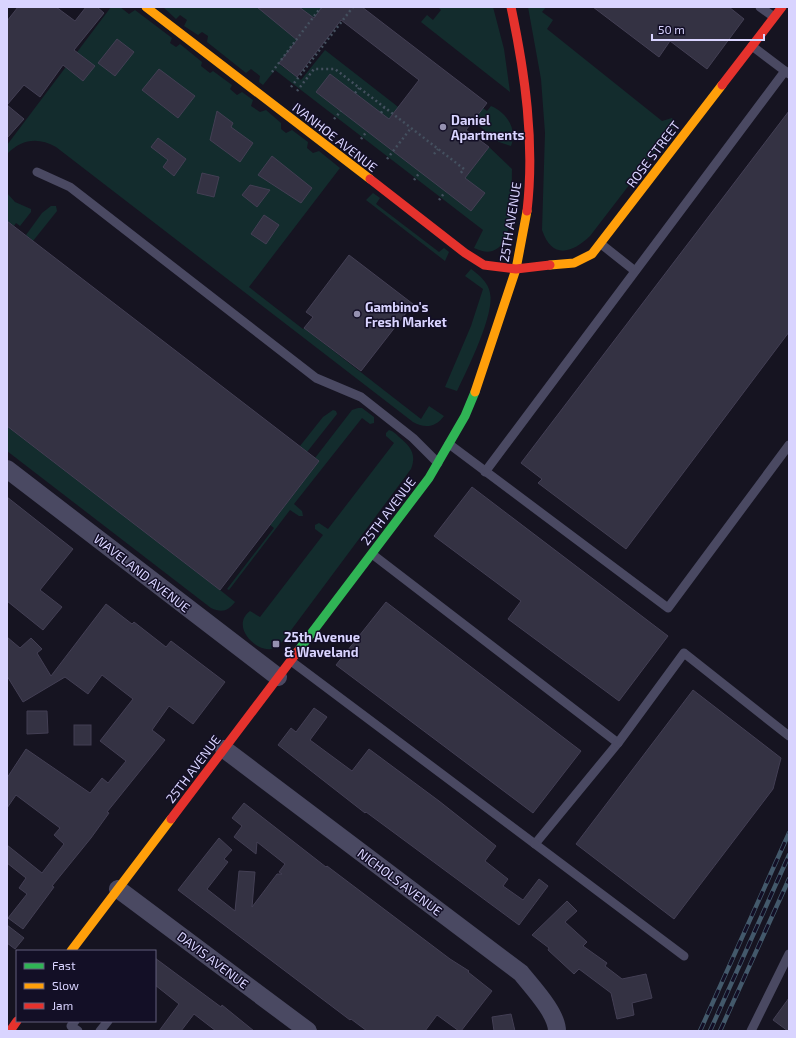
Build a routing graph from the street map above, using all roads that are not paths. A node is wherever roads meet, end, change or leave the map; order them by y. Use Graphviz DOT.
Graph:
graph roads {
  1 [pos="146,7"];
  2 [pos="511,7"];
  3 [pos="760,7"];
  4 [pos="782,7"];
  5 [pos="774,18"];
  6 [pos="752,46"];
  7 [pos="787,72"];
  8 [pos="37,172"];
  9 [pos="600,244"];
  10 [pos="516,269"];
  11 [pos="635,271"];
  12 [pos="448,444"];
  13 [pos="789,445"];
  14 [pos="438,464"];
  15 [pos="7,469"];
  16 [pos="485,472"];
  17 [pos="372,554"];
  18 [pos="290,661"];
  19 [pos="278,677"];
  20 [pos="789,736"];
  21 [pos="618,743"];
  22 [pos="224,749"];
  23 [pos="534,844"];
  24 [pos="118,889"];
  25 [pos="72,950"];
  26 [pos="789,954"];
  27 [pos="684,956"];
  28 [pos="16,1022"];
  29 [pos="73,1022"];
  30 [pos="107,1022"];
  31 [pos="10,1031"];
  32 [pos="78,1031"];
  33 [pos="100,1031"];
  34 [pos="308,1031"];
  35 [pos="557,1031"];
  36 [pos="751,1031"];
  1 -- 10 [label="street, IVANHOE AVENUE"];
  2 -- 10 [label="street, 25TH AVENUE"];
  3 -- 5 [label="lane"];
  4 -- 5 [label="street, ROSE STREET"];
  5 -- 6 [label="street, ROSE STREET"];
  6 -- 7 [label="lane"];
  6 -- 9 [label="street, ROSE STREET"];
  7 -- 11 [label="lane"];
  8 -- 14 [label="lane"];
  9 -- 10 [label="street, ROSE STREET"];
  9 -- 11 [label="lane"];
  10 -- 12 [label="street, 25TH AVENUE"];
  11 -- 16 [label="lane"];
  12 -- 14 [label="street, 25TH AVENUE"];
  12 -- 16 [label="lane"];
  13 -- 16 [label="lane"];
  14 -- 17 [label="street, 25TH AVENUE"];
  15 -- 19 [label="street, WAVELAND AVENUE"];
  17 -- 18 [label="street, 25TH AVENUE"];
  17 -- 21 [label="lane"];
  18 -- 19 [label="street, 25TH AVENUE"];
  18 -- 23 [label="lane"];
  19 -- 22 [label="street, 25TH AVENUE"];
  20 -- 21 [label="lane"];
  21 -- 23 [label="lane"];
  22 -- 24 [label="street, 25TH AVENUE"];
  22 -- 35 [label="street, NICHOLS AVENUE"];
  23 -- 27 [label="lane"];
  24 -- 25 [label="street, 25TH AVENUE"];
  24 -- 34 [label="street, DAVIS AVENUE"];
  26 -- 36 [label="lane"];
  28 -- 31 [label="street"];
  29 -- 32 [label="lane"];
  30 -- 33 [label="lane"];
}
